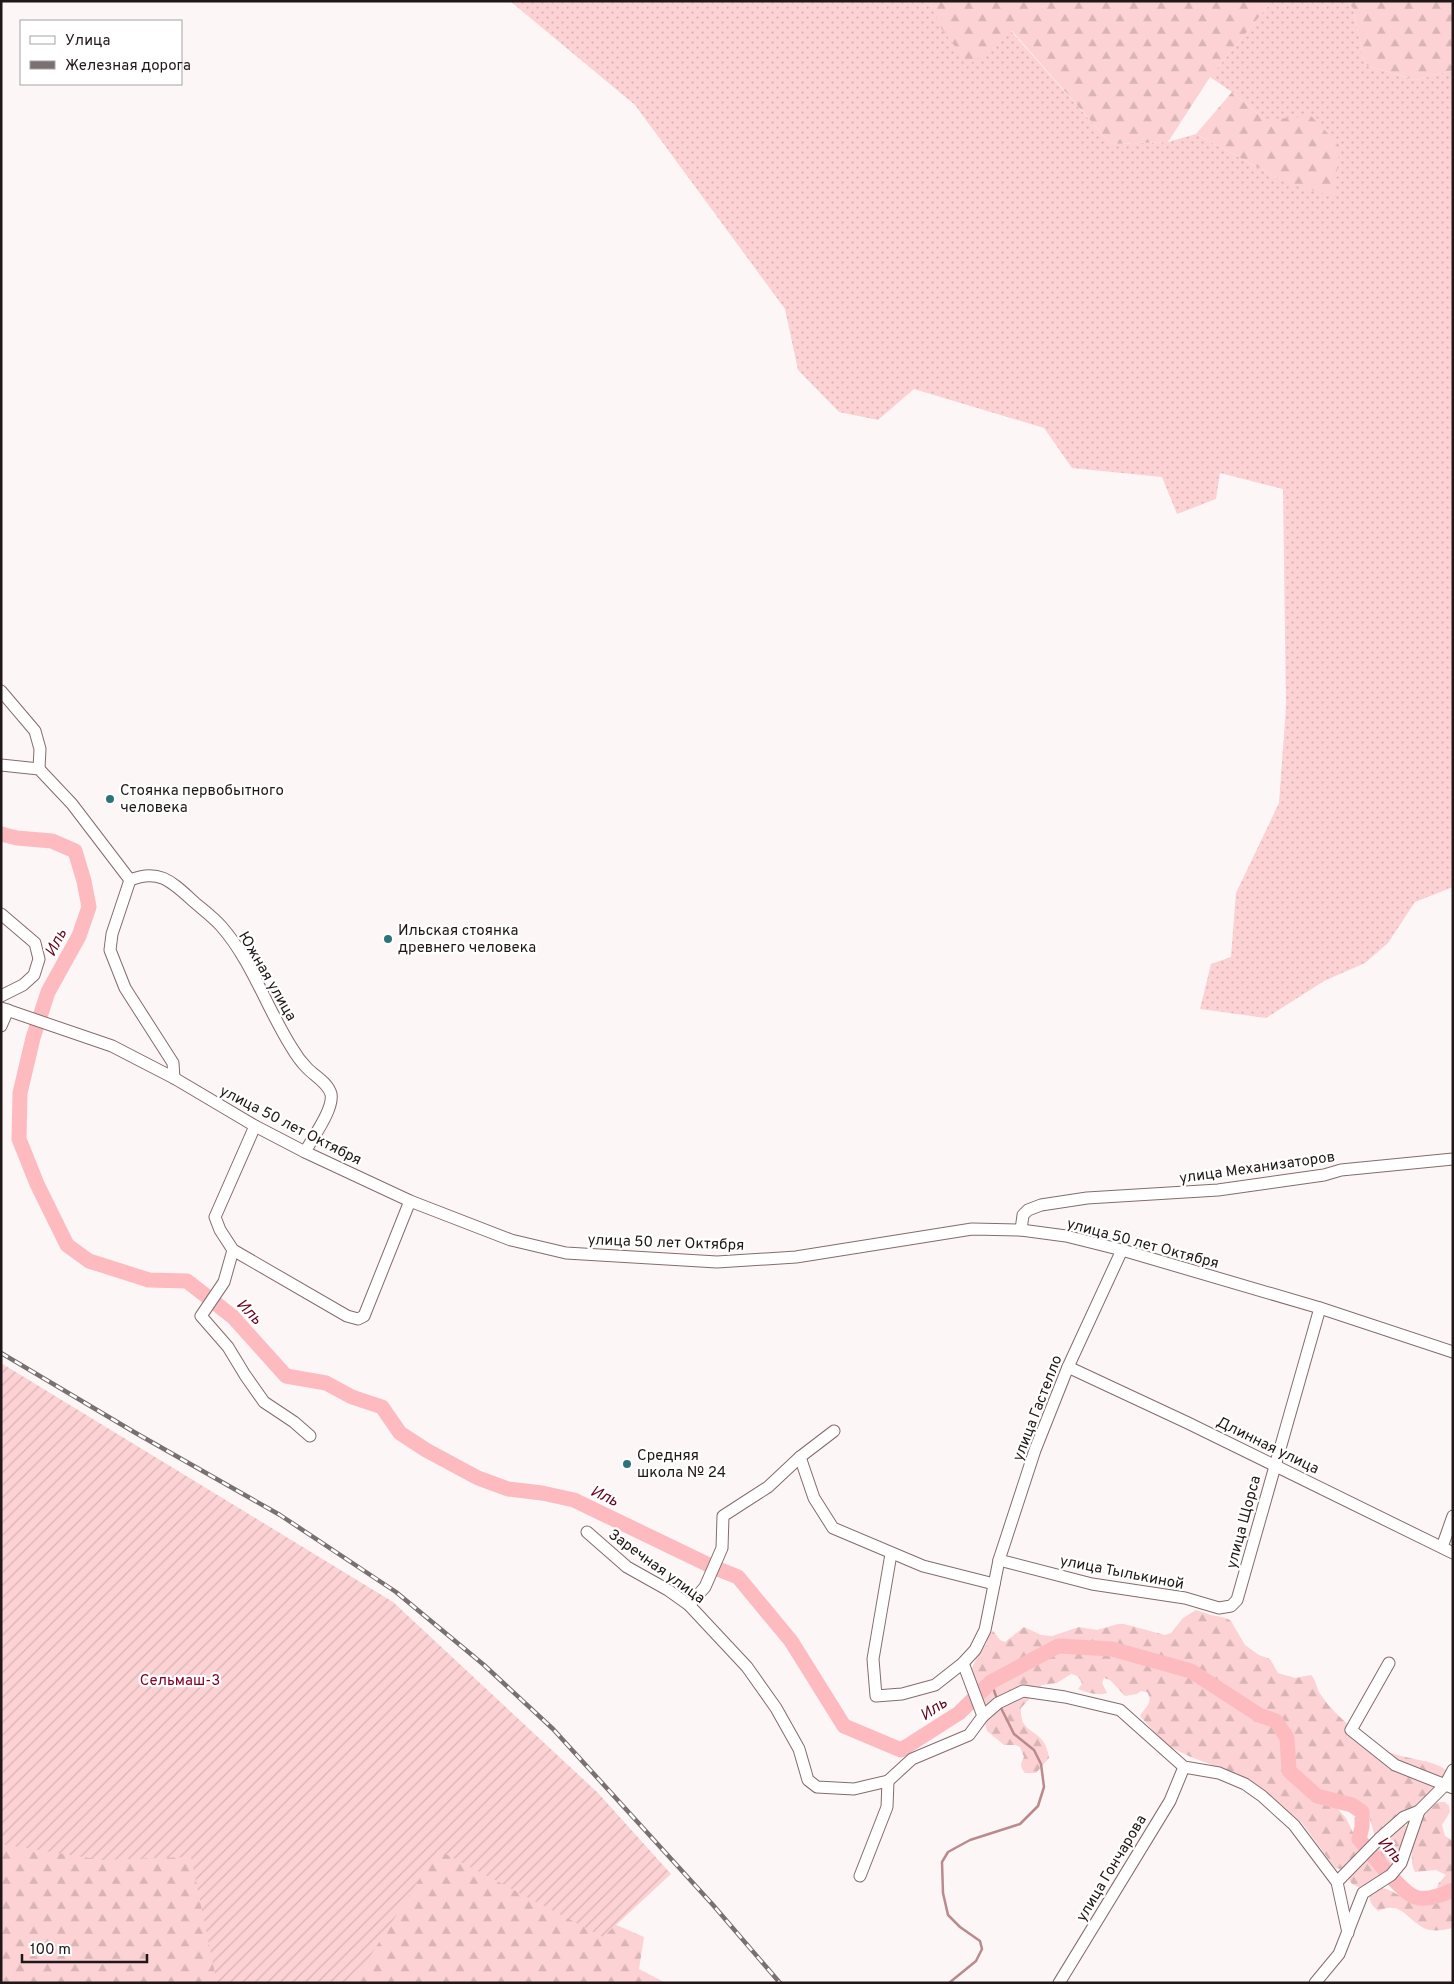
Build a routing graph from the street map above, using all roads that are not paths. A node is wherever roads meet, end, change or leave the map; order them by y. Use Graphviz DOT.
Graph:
graph roads {
  1 [pos="1,692"];
  2 [pos="1,765"];
  3 [pos="39,769"];
  4 [pos="130,880"];
  5 [pos="1,914"];
  6 [pos="1,996"];
  7 [pos="9,1011"];
  8 [pos="1,1026"];
  9 [pos="174,1078"];
  10 [pos="255,1126"];
  11 [pos="305,1152"];
  12 [pos="1453,1159"];
  13 [pos="410,1201"];
  14 [pos="1021,1230"];
  15 [pos="233,1250"];
  16 [pos="1122,1250"];
  17 [pos="1320,1308"];
  18 [pos="1453,1352"];
  19 [pos="1068,1367"];
  20 [pos="834,1431"];
  21 [pos="310,1436"];
  22 [pos="800,1457"];
  23 [pos="1274,1465"];
  24 [pos="1453,1516"];
  25 [pos="587,1532"];
  26 [pos="1442,1547"];
  27 [pos="1453,1553"];
  28 [pos="892,1554"];
  29 [pos="999,1560"];
  30 [pos="994,1584"];
  31 [pos="1237,1600"];
  32 [pos="689,1604"];
  33 [pos="963,1663"];
  34 [pos="1390,1663"];
  35 [pos="983,1716"];
  36 [pos="1184,1767"];
  37 [pos="1453,1770"];
  38 [pos="888,1781"];
  39 [pos="1449,1786"];
  40 [pos="1419,1811"];
  41 [pos="860,1876"];
  42 [pos="1337,1882"];
  43 [pos="1348,1933"];
  44 [pos="1060,1983"];
  45 [pos="1316,1983"];
  1 -- 3 [label="street"];
  2 -- 3 [label="street"];
  3 -- 4 [label="street"];
  4 -- 9 [label="street"];
  4 -- 11 [label="street, Южная улица"];
  5 -- 6 [label="street"];
  7 -- 8 [label="street"];
  7 -- 9 [label="street, улица 50 лет Октября"];
  9 -- 10 [label="street, улица 50 лет Октября"];
  10 -- 11 [label="street, улица 50 лет Октября"];
  10 -- 15 [label="street"];
  11 -- 13 [label="street, улица 50 лет Октября"];
  12 -- 14 [label="street, улица Механизаторов"];
  13 -- 14 [label="street, улица 50 лет Октября"];
  13 -- 15 [label="street"];
  14 -- 16 [label="street, улица 50 лет Октября"];
  15 -- 21 [label="street"];
  16 -- 17 [label="street, улица 50 лет Октября"];
  16 -- 19 [label="street, улица Гастелло"];
  17 -- 18 [label="street, улица 50 лет Октября"];
  17 -- 23 [label="street, улица Щорса"];
  19 -- 23 [label="street, Длинная улица"];
  19 -- 29 [label="street, улица Гастелло"];
  20 -- 22 [label="street"];
  22 -- 28 [label="street"];
  22 -- 32 [label="street"];
  23 -- 26 [label="street, Длинная улица"];
  23 -- 31 [label="street, улица Щорса"];
  24 -- 26 [label="street"];
  25 -- 32 [label="street, Заречная улица"];
  26 -- 27 [label="street, Длинная улица"];
  28 -- 30 [label="street"];
  28 -- 33 [label="street, улица Гастелло"];
  29 -- 30 [label="street, улица Гастелло"];
  29 -- 31 [label="street, улица Тылькиной"];
  30 -- 33 [label="street, улица Гастелло"];
  32 -- 38 [label="street, Заречная улица"];
  33 -- 35 [label="street"];
  34 -- 39 [label="street"];
  35 -- 36 [label="street, Заречная улица"];
  35 -- 38 [label="street, Заречная улица"];
  36 -- 42 [label="street"];
  36 -- 44 [label="street, улица Гончарова"];
  37 -- 39 [label="street"];
  38 -- 41 [label="street"];
  39 -- 40 [label="street"];
  40 -- 42 [label="street"];
  40 -- 43 [label="street"];
  42 -- 43 [label="street"];
  43 -- 45 [label="street"];
}
